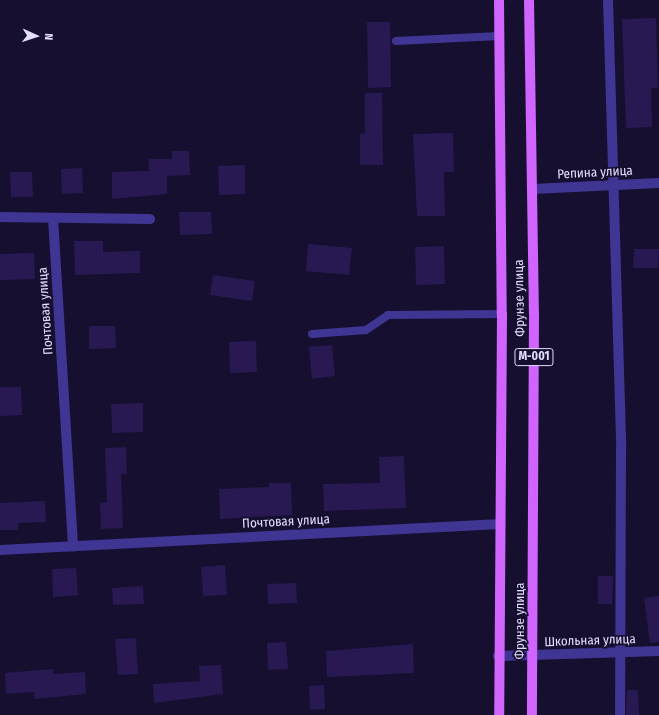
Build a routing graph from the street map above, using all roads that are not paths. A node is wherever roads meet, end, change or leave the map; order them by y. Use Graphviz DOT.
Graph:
graph roads {
  1 [pos="499,0"];
  2 [pos="529,0"];
  3 [pos="608,0"];
  4 [pos="499,36"];
  5 [pos="396,41"];
  6 [pos="659,183"];
  7 [pos="614,186"];
  8 [pos="532,189"];
  9 [pos="0,217"];
  10 [pos="53,218"];
  11 [pos="150,219"];
  12 [pos="502,314"];
  13 [pos="312,334"];
  14 [pos="500,524"];
  15 [pos="73,546"];
  16 [pos="0,550"];
  17 [pos="659,651"];
  18 [pos="619,652"];
  19 [pos="498,656"];
  20 [pos="533,656"];
  21 [pos="499,715"];
  22 [pos="532,715"];
  23 [pos="620,715"];
  1 -- 4 [label="main road, Фрунзе улица / M-001"];
  2 -- 8 [label="main road, Фрунзе улица / M-001"];
  3 -- 7 [label="street"];
  4 -- 5 [label="lane"];
  4 -- 12 [label="main road, Фрунзе улица / M-001"];
  6 -- 7 [label="street, Репина улица"];
  7 -- 8 [label="street, Репина улица"];
  7 -- 18 [label="street"];
  8 -- 20 [label="main road, Фрунзе улица / M-001"];
  9 -- 10 [label="street"];
  10 -- 11 [label="street"];
  10 -- 15 [label="street, Почтовая улица"];
  12 -- 13 [label="lane"];
  12 -- 14 [label="main road, Фрунзе улица / M-001"];
  14 -- 15 [label="street, Почтовая улица"];
  14 -- 19 [label="main road, Фрунзе улица / M-001"];
  15 -- 16 [label="street, Почтовая улица"];
  17 -- 18 [label="street, Школьная улица"];
  18 -- 20 [label="street, Школьная улица"];
  18 -- 23 [label="street"];
  19 -- 20 [label="street, Школьная улица"];
  19 -- 21 [label="main road, Фрунзе улица / M-001"];
  20 -- 22 [label="main road, Фрунзе улица / M-001"];
}
